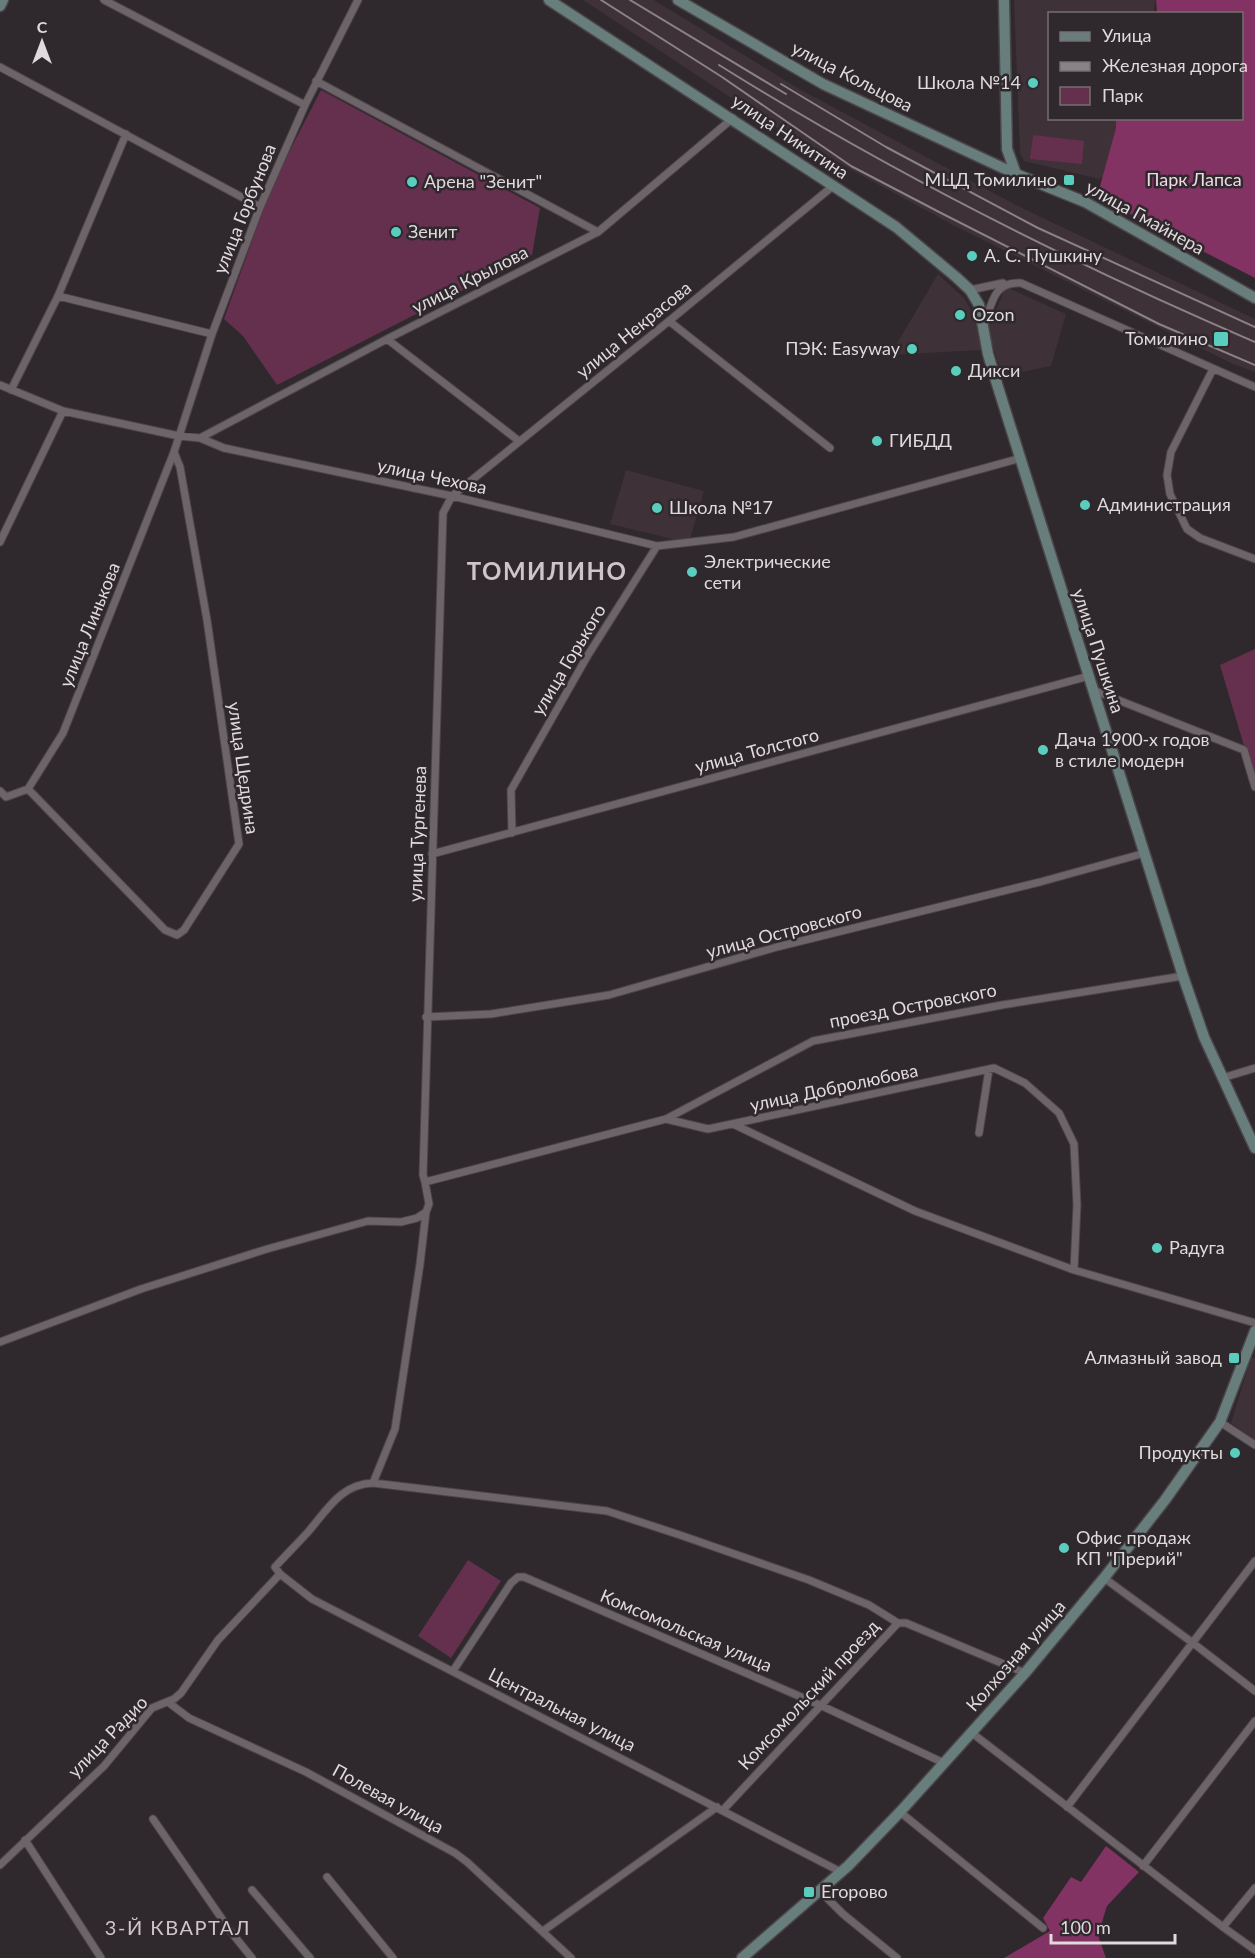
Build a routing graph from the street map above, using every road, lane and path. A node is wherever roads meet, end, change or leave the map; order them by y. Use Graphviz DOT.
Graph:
graph roads {
  1 [pos="3,0"];
  2 [pos="104,0"];
  3 [pos="358,0"];
  4 [pos="549,0"];
  5 [pos="678,0"];
  6 [pos="1004,0"];
  7 [pos="0,6"];
  8 [pos="0,67"];
  9 [pos="316,81"];
  10 [pos="305,105"];
  11 [pos="733,118"];
  12 [pos="126,134"];
  13 [pos="1016,174"];
  14 [pos="833,186"];
  15 [pos="260,207"];
  16 [pos="598,232"];
  17 [pos="1008,282"];
  18 [pos="970,290"];
  19 [pos="58,296"];
  20 [pos="1255,298"];
  21 [pos="669,321"];
  22 [pos="983,328"];
  23 [pos="212,334"];
  24 [pos="387,339"];
  25 [pos="1213,369"];
  26 [pos="0,385"];
  27 [pos="1255,387"];
  28 [pos="11,390"];
  29 [pos="63,411"];
  30 [pos="179,436"];
  31 [pos="200,438"];
  32 [pos="519,441"];
  33 [pos="830,448"];
  34 [pos="174,452"];
  35 [pos="1021,458"];
  36 [pos="452,496"];
  37 [pos="0,542"];
  38 [pos="657,546"];
  39 [pos="1255,559"];
  40 [pos="1089,676"];
  41 [pos="1093,690"];
  42 [pos="1255,787"];
  43 [pos="28,789"];
  44 [pos="0,791"];
  45 [pos="512,833"];
  46 [pos="1145,853"];
  47 [pos="432,854"];
  48 [pos="1183,976"];
  49 [pos="426,1017"];
  50 [pos="1255,1068"];
  51 [pos="990,1069"];
  52 [pos="1222,1078"];
  53 [pos="666,1119"];
  54 [pos="735,1125"];
  55 [pos="979,1133"];
  56 [pos="1255,1148"];
  57 [pos="424,1179"];
  58 [pos="426,1212"];
  59 [pos="1074,1270"];
  60 [pos="1255,1323"];
  61 [pos="1255,1331"];
  62 [pos="0,1342"];
  63 [pos="1220,1422"];
  64 [pos="1255,1445"];
  65 [pos="374,1483"];
  66 [pos="1255,1561"];
  67 [pos="277,1570"];
  68 [pos="1104,1578"];
  69 [pos="898,1623"];
  70 [pos="1193,1643"];
  71 [pos="453,1671"];
  72 [pos="1025,1672"];
  73 [pos="1255,1691"];
  74 [pos="168,1702"];
  75 [pos="822,1706"];
  76 [pos="1255,1721"];
  77 [pos="972,1733"];
  78 [pos="944,1763"];
  79 [pos="1067,1807"];
  80 [pos="720,1808"];
  81 [pos="900,1812"];
  82 [pos="153,1819"];
  83 [pos="25,1839"];
  84 [pos="0,1865"];
  85 [pos="1143,1866"];
  86 [pos="841,1872"];
  87 [pos="327,1877"];
  88 [pos="1255,1888"];
  89 [pos="252,1890"];
  90 [pos="820,1891"];
  91 [pos="1223,1927"];
  92 [pos="1043,1928"];
  93 [pos="543,1931"];
  94 [pos="1255,1950"];
  95 [pos="101,1958"];
  96 [pos="252,1958"];
  97 [pos="310,1958"];
  98 [pos="393,1958"];
  99 [pos="571,1958"];
  100 [pos="742,1958"];
  101 [pos="897,1958"];
  1 -- 7 [label="main road"];
  2 -- 10 [label="street"];
  3 -- 9 [label="street, улица Горбунова"];
  4 -- 11 [label="main road, улица Никитина"];
  5 -- 13 [label="main road, улица Кольцова"];
  6 -- 13 [label="main road"];
  8 -- 12 [label="street"];
  9 -- 10 [label="street, улица Горбунова"];
  9 -- 16 [label="street"];
  10 -- 15 [label="street, улица Горбунова"];
  11 -- 14 [label="main road, улица Никитина"];
  11 -- 16 [label="street, улица Крылова"];
  12 -- 15 [label="street"];
  12 -- 19 [label="street"];
  13 -- 20 [label="main road, улица Гмайнера"];
  14 -- 18 [label="main road, улица Никитина"];
  14 -- 21 [label="street, улица Некрасова"];
  15 -- 23 [label="street, улица Горбунова"];
  16 -- 24 [label="street, улица Крылова"];
  17 -- 18 [label="street"];
  17 -- 22 [label="street"];
  17 -- 25 [label="street"];
  18 -- 22 [label="main road, улица Никитина"];
  19 -- 23 [label="street"];
  19 -- 28 [label="street"];
  21 -- 32 [label="street, улица Некрасова"];
  21 -- 33 [label="street"];
  22 -- 35 [label="main road, улица Пушкина"];
  23 -- 30 [label="street, улица Горбунова"];
  24 -- 31 [label="street, улица Крылова"];
  24 -- 32 [label="street"];
  25 -- 27 [label="street"];
  25 -- 39 [label="street"];
  26 -- 28 [label="street, улица Чехова"];
  28 -- 29 [label="street, улица Чехова"];
  29 -- 30 [label="street, улица Чехова"];
  29 -- 37 [label="street"];
  30 -- 31 [label="street, улица Чехова"];
  30 -- 34 [label="street, улица Линькова"];
  31 -- 36 [label="street, улица Чехова"];
  32 -- 36 [label="street, улица Некрасова"];
  34 -- 43 [label="street, улица Линькова"];
  34 -- 43 [label="street, улица Щедрина"];
  35 -- 38 [label="street"];
  35 -- 40 [label="main road, улица Пушкина"];
  36 -- 38 [label="street, улица Чехова"];
  36 -- 47 [label="street, улица Тургенева"];
  38 -- 45 [label="street, улица Горького"];
  40 -- 41 [label="main road, улица Пушкина"];
  40 -- 45 [label="street, улица Толстого"];
  41 -- 42 [label="street"];
  41 -- 46 [label="main road, улица Пушкина"];
  43 -- 44 [label="street"];
  45 -- 47 [label="street, улица Толстого"];
  46 -- 48 [label="main road, улица Пушкина"];
  46 -- 49 [label="street, улица Островского"];
  47 -- 49 [label="street, улица Тургенева"];
  48 -- 52 [label="main road, улица Пушкина"];
  48 -- 53 [label="street, проезд Островского"];
  49 -- 57 [label="street, улица Тургенева"];
  50 -- 52 [label="street"];
  51 -- 54 [label="street, улица Добролюбова"];
  51 -- 55 [label="street"];
  51 -- 59 [label="street"];
  52 -- 56 [label="main road, улица Пушкина"];
  53 -- 54 [label="street"];
  53 -- 57 [label="street"];
  54 -- 59 [label="street, улица Добролюбова"];
  57 -- 58 [label="street, улица Тургенева"];
  58 -- 62 [label="street"];
  58 -- 65 [label="street, улица Тургенева"];
  59 -- 60 [label="street, улица Добролюбова"];
  61 -- 63 [label="main road, Колхозная улица"];
  63 -- 64 [label="street"];
  63 -- 68 [label="main road, Колхозная улица"];
  65 -- 67 [label="street, улица Радио"];
  65 -- 69 [label="street"];
  66 -- 70 [label="street"];
  67 -- 71 [label="street, Центральная улица"];
  67 -- 74 [label="street, улица Радио"];
  68 -- 70 [label="street"];
  68 -- 72 [label="main road, Колхозная улица"];
  69 -- 72 [label="street, Комсомольский проезд"];
  69 -- 75 [label="street, Комсомольский проезд"];
  70 -- 73 [label="street"];
  70 -- 79 [label="street"];
  71 -- 75 [label="street, Комсомольская улица"];
  71 -- 80 [label="street, Центральная улица"];
  72 -- 77 [label="main road, Колхозная улица"];
  74 -- 83 [label="street, улица Радио"];
  74 -- 93 [label="street, Полевая улица"];
  75 -- 78 [label="street, Комсомольская улица"];
  75 -- 80 [label="street, Комсомольский проезд"];
  76 -- 85 [label="street"];
  77 -- 78 [label="main road, Колхозная улица"];
  77 -- 79 [label="street"];
  78 -- 81 [label="main road, Колхозная улица"];
  79 -- 85 [label="street"];
  80 -- 86 [label="street, Центральная улица"];
  80 -- 93 [label="street, Комсомольский проезд"];
  81 -- 86 [label="main road, Колхозная улица"];
  81 -- 92 [label="street"];
  82 -- 96 [label="street"];
  83 -- 84 [label="street, улица Радио"];
  83 -- 95 [label="street"];
  85 -- 91 [label="street"];
  86 -- 90 [label="main road, Колхозная улица"];
  87 -- 98 [label="street"];
  88 -- 91 [label="street"];
  89 -- 97 [label="street"];
  90 -- 100 [label="main road, Колхозная улица"];
  90 -- 101 [label="street"];
  91 -- 94 [label="street"];
  93 -- 99 [label="street, Полевая улица"];
}
